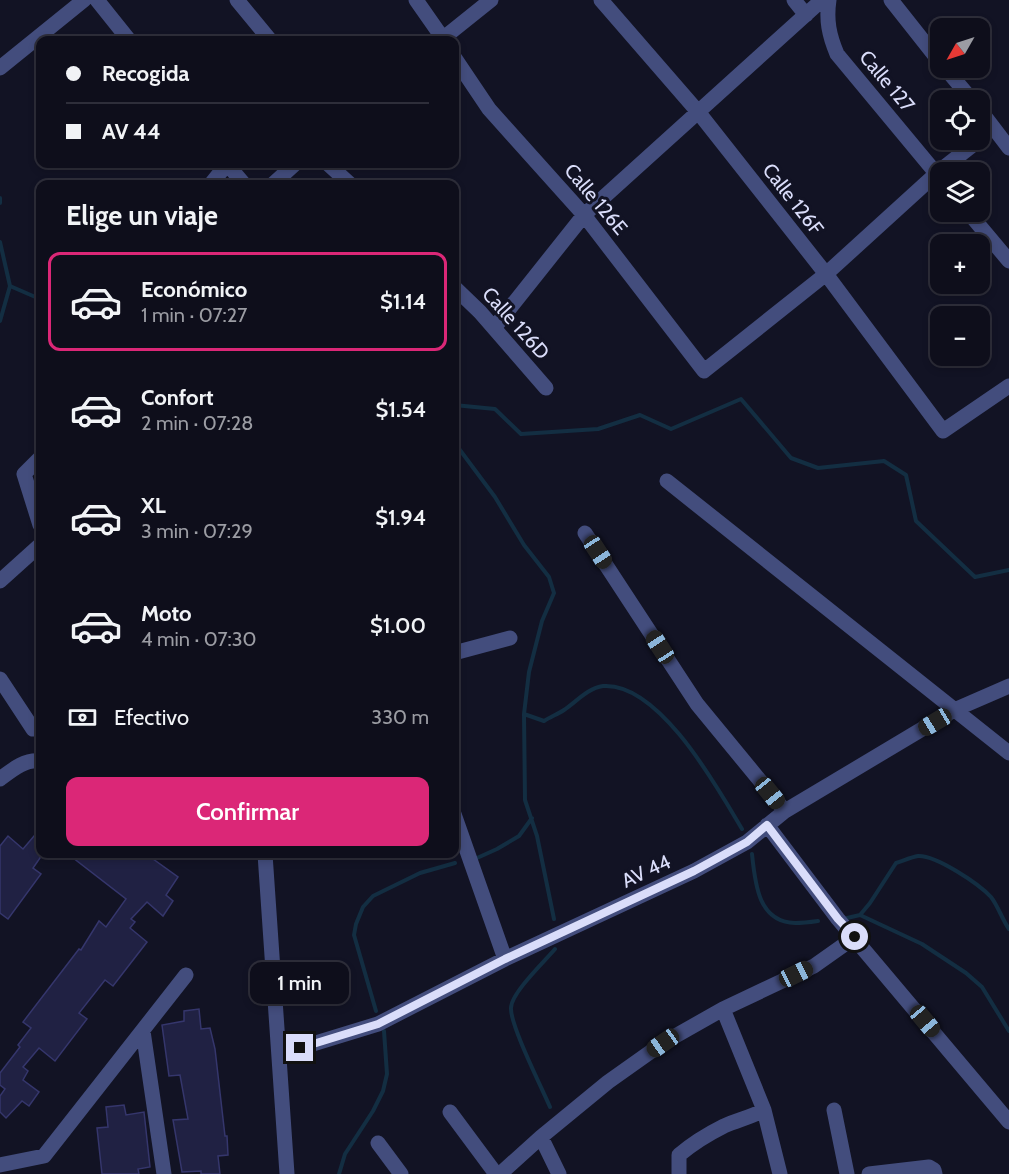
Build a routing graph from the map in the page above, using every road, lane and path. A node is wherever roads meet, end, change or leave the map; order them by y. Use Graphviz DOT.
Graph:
graph roads {
  1 [pos="84,0"];
  2 [pos="97,0"];
  3 [pos="237,0"];
  4 [pos="416,0"];
  5 [pos="491,0"];
  6 [pos="601,0"];
  7 [pos="794,0"];
  8 [pos="822,0"];
  9 [pos="829,0"];
  10 [pos="891,0"];
  11 [pos="806,15"];
  12 [pos="40,36"];
  13 [pos="126,36"];
  14 [pos="267,36"];
  15 [pos="439,36"];
  16 [pos="447,36"];
  17 [pos="36,39"];
  18 [pos="930,49"];
  19 [pos="459,64"];
  20 [pos="0,68"];
  21 [pos="953,78"];
  22 [pos="964,90"];
  23 [pos="699,113"];
  24 [pos="990,124"];
  25 [pos="993,128"];
  26 [pos="990,130"];
  27 [pos="1009,148"];
  28 [pos="967,150"];
  29 [pos="954,162"];
  30 [pos="930,165"];
  31 [pos="224,168"];
  32 [pos="230,168"];
  33 [pos="291,168"];
  34 [pos="332,168"];
  35 [pos="214,180"];
  36 [pos="241,180"];
  37 [pos="277,180"];
  38 [pos="346,180"];
  39 [pos="930,184"];
  40 [pos="584,215"];
  41 [pos="976,222"];
  42 [pos="1009,261"];
  43 [pos="826,274"];
  44 [pos="459,292"];
  45 [pos="494,328"];
  46 [pos="1009,386"];
  47 [pos="546,388"];
  48 [pos="36,462"];
  49 [pos="667,482"];
  50 [pos="36,512"];
  51 [pos="585,533"];
  52 [pos="36,549"];
  53 [pos="0,581"];
  54 [pos="510,639"];
  55 [pos="459,652"];
  56 [pos="0,679"];
  57 [pos="1009,686"];
  58 [pos="954,710"];
  59 [pos="36,728"];
  60 [pos="1009,753"];
  61 [pos="36,760"];
  62 [pos="0,779"];
  63 [pos="785,811"];
  64 [pos="767,825"];
  65 [pos="459,830"];
  66 [pos="265,858"];
  67 [pos="855,937"];
  68 [pos="505,959"];
  69 [pos="186,975"];
  70 [pos="723,1009"];
  71 [pos="143,1030"];
  72 [pos="280,1054"];
  73 [pos="764,1110"];
  74 [pos="834,1110"];
  75 [pos="450,1112"];
  76 [pos="1009,1122"];
  77 [pos="541,1137"];
  78 [pos="378,1143"];
  79 [pos="0,1165"];
  80 [pos="164,1174"];
  81 [pos="287,1174"];
  82 [pos="401,1174"];
  83 [pos="498,1174"];
  84 [pos="558,1174"];
  85 [pos="679,1174"];
  86 [pos="780,1174"];
  87 [pos="847,1174"];
  88 [pos="869,1174"];
  89 [pos="935,1174"];
  1 -- 12 [label="street"];
  2 -- 13 [label="street"];
  3 -- 14 [label="street"];
  4 -- 15 [label="street"];
  5 -- 16 [label="street"];
  6 -- 23 [label="street, Calle 126F"];
  7 -- 11 [label="street"];
  8 -- 11 [label="street"];
  9 -- 30 [label="street, Calle 127"];
  10 -- 18 [label="street"];
  11 -- 23 [label="street"];
  17 -- 20 [label="street"];
  19 -- 40 [label="street, Calle 126E"];
  21 -- 22 [label="street"];
  23 -- 40 [label="street"];
  23 -- 43 [label="street, Calle 126F"];
  24 -- 25 [label="street"];
  25 -- 26 [label="street"];
  25 -- 27 [label="street"];
  28 -- 29 [label="street"];
  31 -- 35 [label="street"];
  32 -- 36 [label="street"];
  33 -- 37 [label="street"];
  34 -- 38 [label="street"];
  39 -- 43 [label="street"];
  40 -- 43 [label="street, Calle 126E"];
  40 -- 45 [label="street"];
  41 -- 42 [label="street"];
  43 -- 46 [label="street, Calle 126F"];
  44 -- 45 [label="street, Calle 126D"];
  45 -- 47 [label="street, Calle 126D"];
  48 -- 50 [label="street"];
  49 -- 58 [label="street"];
  51 -- 63 [label="street"];
  52 -- 53 [label="street"];
  54 -- 55 [label="street"];
  56 -- 59 [label="street"];
  57 -- 58 [label="street, AV 44"];
  58 -- 60 [label="street"];
  58 -- 63 [label="street, AV 44"];
  61 -- 62 [label="street"];
  63 -- 64 [label="street, AV 44"];
  64 -- 67 [label="street"];
  64 -- 68 [label="street, AV 44"];
  65 -- 68 [label="street"];
  66 -- 72 [label="street"];
  67 -- 70 [label="street"];
  67 -- 76 [label="street"];
  68 -- 72 [label="street, AV 44"];
  69 -- 71 [label="street"];
  70 -- 73 [label="street"];
  70 -- 77 [label="street"];
  71 -- 79 [label="street"];
  71 -- 80 [label="street"];
  72 -- 81 [label="street"];
  73 -- 85 [label="street"];
  73 -- 86 [label="street"];
  74 -- 87 [label="street"];
  75 -- 83 [label="street"];
  77 -- 83 [label="street"];
  77 -- 84 [label="street"];
  78 -- 82 [label="street"];
  88 -- 89 [label="street"];
}
